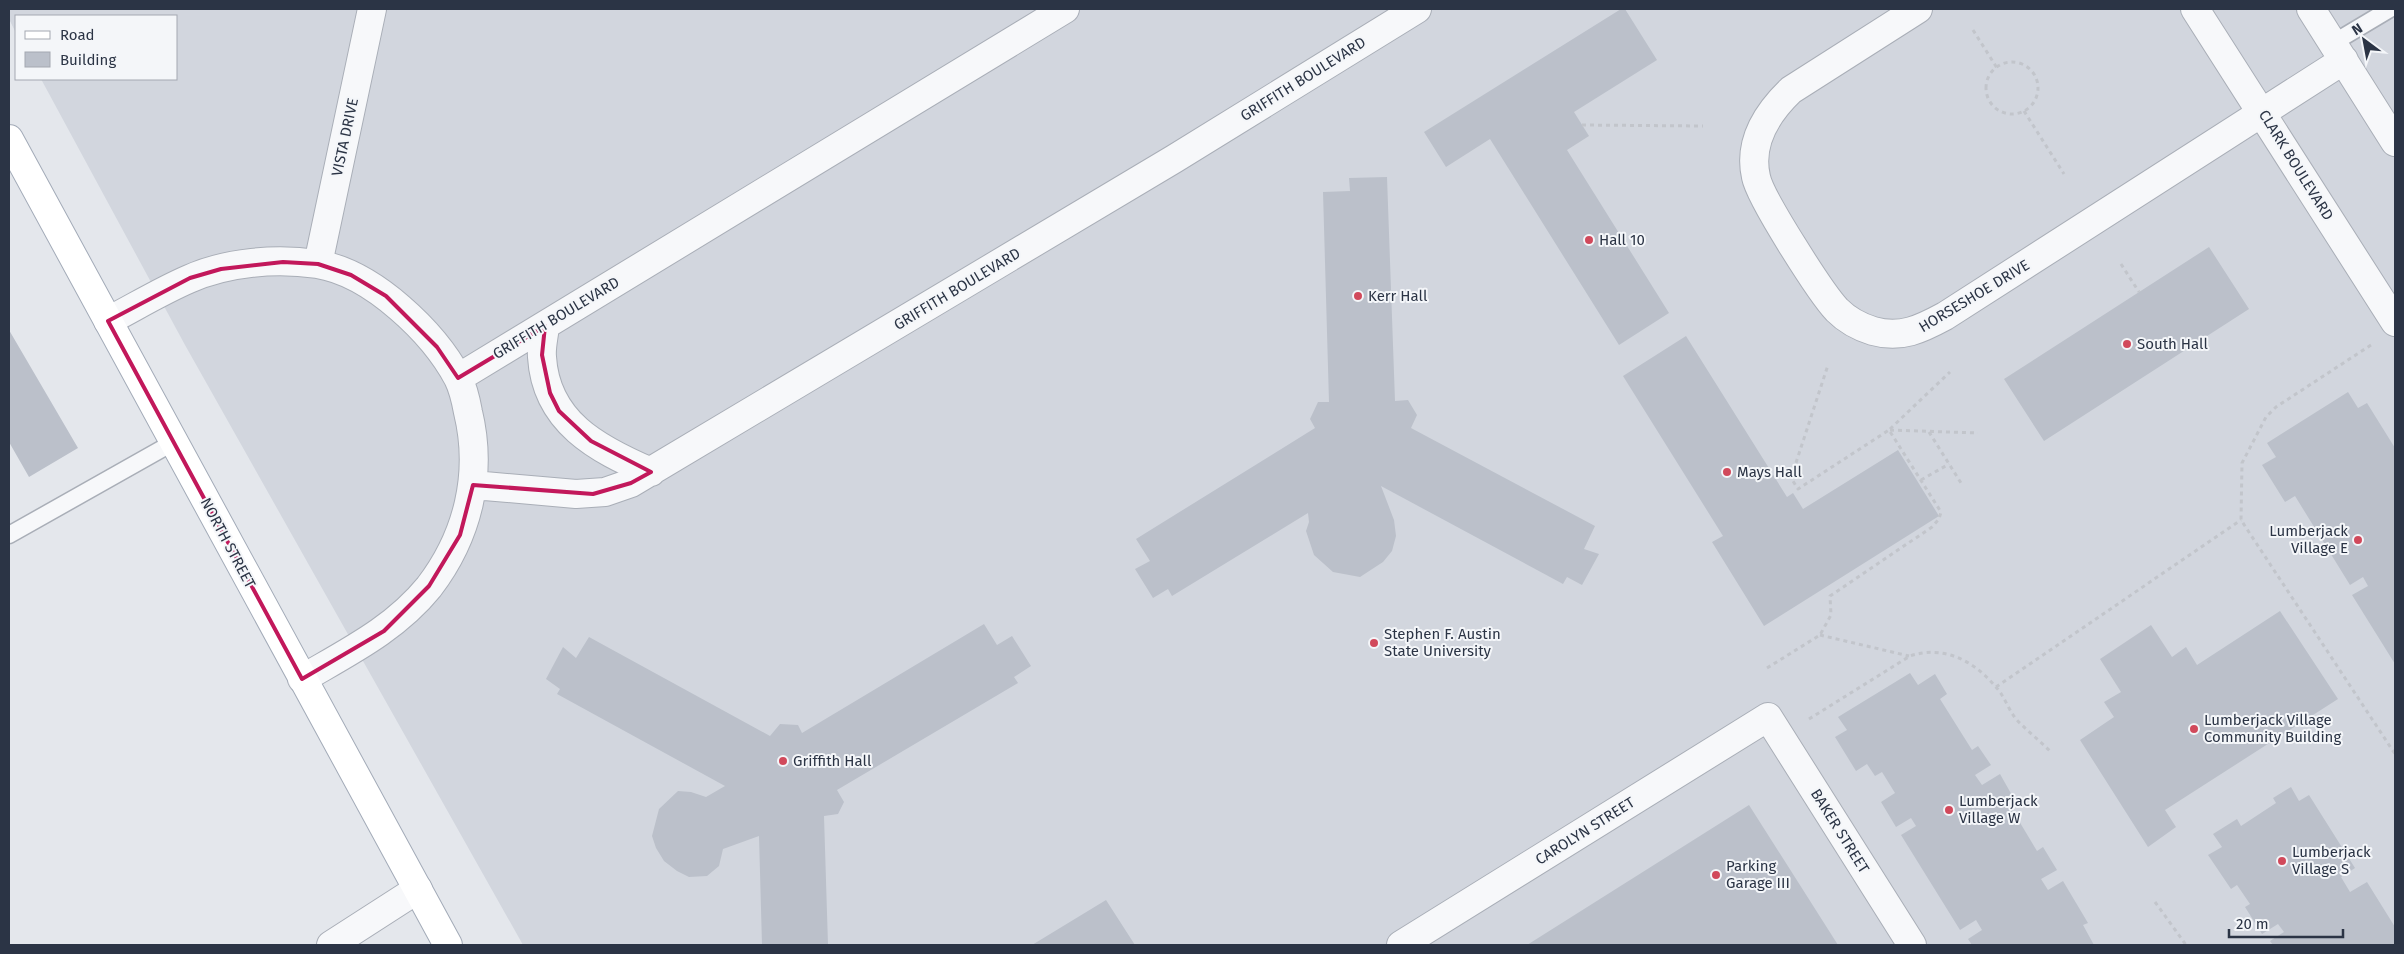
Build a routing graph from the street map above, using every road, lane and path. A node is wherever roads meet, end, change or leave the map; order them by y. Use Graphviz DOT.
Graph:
graph roads {
  1 [pos="372,9"];
  2 [pos="1065,9"];
  3 [pos="1418,9"];
  4 [pos="1918,9"];
  5 [pos="2195,9"];
  6 [pos="2311,9"];
  7 [pos="2390,9"];
  8 [pos="1973,30"];
  9 [pos="2338,52"];
  10 [pos="1997,68"];
  11 [pos="2024,111"];
  12 [pos="2262,113"];
  13 [pos="1582,125"];
  14 [pos="1703,126"];
  15 [pos="9,139"];
  16 [pos="2395,142"];
  17 [pos="2064,174"];
  18 [pos="318,264"];
  19 [pos="2121,264"];
  20 [pos="2140,292"];
  21 [pos="108,321"];
  22 [pos="545,326"];
  23 [pos="2387,331"];
  24 [pos="1828,365"];
  25 [pos="1950,372"];
  26 [pos="458,378"];
  27 [pos="1889,430"];
  28 [pos="1929,432"];
  29 [pos="1978,433"];
  30 [pos="174,442"];
  31 [pos="1949,464"];
  32 [pos="651,472"];
  33 [pos="1921,480"];
  34 [pos="1961,483"];
  35 [pos="473,485"];
  36 [pos="2241,520"];
  37 [pos="9,534"];
  38 [pos="1820,635"];
  39 [pos="1910,656"];
  40 [pos="1768,668"];
  41 [pos="302,679"];
  42 [pos="1996,687"];
  43 [pos="1774,727"];
  44 [pos="2050,751"];
  45 [pos="2395,754"];
  46 [pos="418,889"];
  47 [pos="2156,902"];
  48 [pos="331,945"];
  49 [pos="448,945"];
  50 [pos="1401,945"];
  51 [pos="1912,945"];
  52 [pos="2186,945"];
  1 -- 18 [label="street, VISTA DRIVE"];
  2 -- 22 [label="street, GRIFFITH BOULEVARD"];
  3 -- 32 [label="street, GRIFFITH BOULEVARD"];
  4 -- 12 [label="street, HORSESHOE DRIVE"];
  5 -- 12 [label="street, CLARK BOULEVARD"];
  6 -- 9 [label="street"];
  7 -- 9 [label="lane"];
  8 -- 10 [label="path"];
  9 -- 12 [label="street, HORSESHOE DRIVE"];
  9 -- 16 [label="street"];
  10 -- 11 [label="path"];
  10 -- 11 [label="path"];
  11 -- 17 [label="path"];
  12 -- 23 [label="street, CLARK BOULEVARD"];
  13 -- 14 [label="path"];
  15 -- 21 [label="main road, NORTH STREET"];
  18 -- 21 [label="street"];
  18 -- 26 [label="street"];
  19 -- 20 [label="path"];
  21 -- 30 [label="main road, NORTH STREET"];
  22 -- 26 [label="street, GRIFFITH BOULEVARD"];
  22 -- 32 [label="street"];
  23 -- 36 [label="path"];
  24 -- 27 [label="path"];
  25 -- 27 [label="path"];
  26 -- 35 [label="street"];
  27 -- 28 [label="path"];
  27 -- 33 [label="path"];
  28 -- 29 [label="path"];
  28 -- 31 [label="path"];
  30 -- 37 [label="lane"];
  30 -- 41 [label="main road, NORTH STREET"];
  31 -- 33 [label="path"];
  31 -- 34 [label="path"];
  32 -- 35 [label="street, GRIFFITH BOULEVARD"];
  33 -- 38 [label="path"];
  35 -- 41 [label="street"];
  36 -- 42 [label="path"];
  36 -- 45 [label="path"];
  38 -- 39 [label="path"];
  38 -- 40 [label="path"];
  39 -- 42 [label="path"];
  39 -- 43 [label="path"];
  41 -- 46 [label="main road, NORTH STREET"];
  42 -- 44 [label="path"];
  43 -- 50 [label="street, CAROLYN STREET"];
  43 -- 51 [label="street, BAKER STREET"];
  46 -- 48 [label="street"];
  46 -- 49 [label="main road, NORTH STREET"];
  47 -- 52 [label="path"];
}
